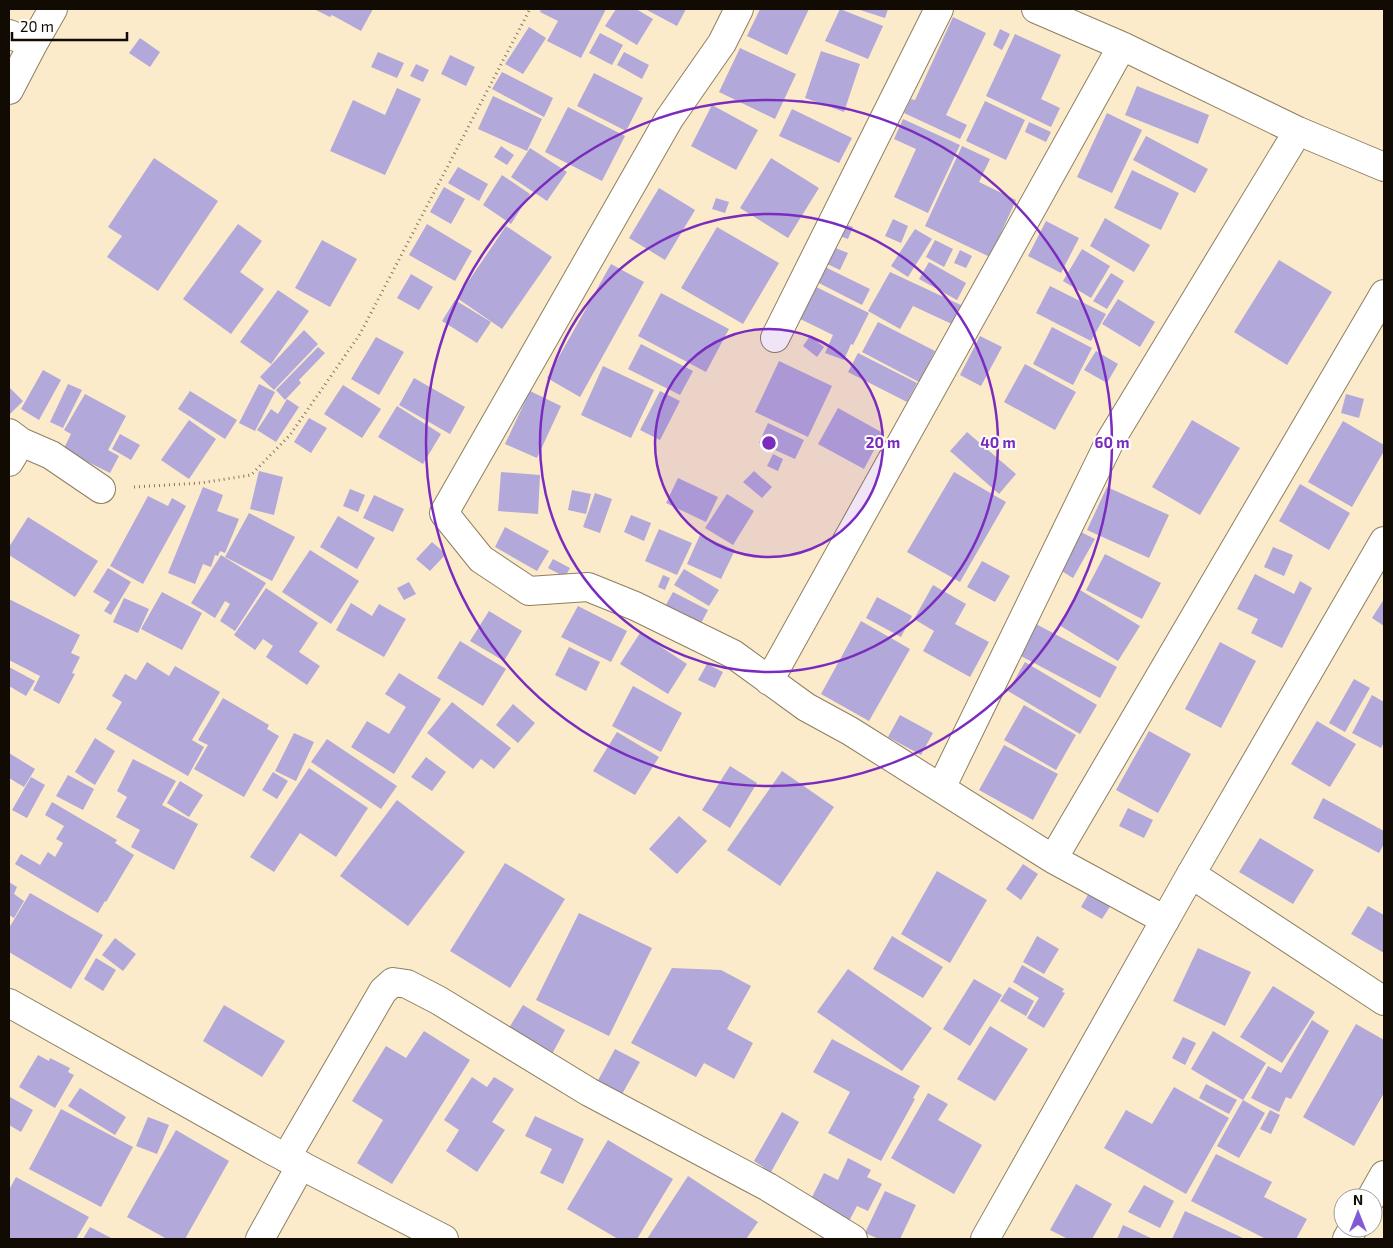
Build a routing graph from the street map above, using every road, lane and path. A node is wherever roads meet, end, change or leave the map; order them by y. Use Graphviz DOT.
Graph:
graph roads {
  1 [pos="53,9"];
  2 [pos="530,9"];
  3 [pos="739,9"];
  4 [pos="939,9"];
  5 [pos="1036,9"];
  6 [pos="21,39"];
  7 [pos="1122,46"];
  8 [pos="9,90"];
  9 [pos="1298,131"];
  10 [pos="1384,167"];
  11 [pos="1384,294"];
  12 [pos="775,338"];
  13 [pos="13,446"];
  14 [pos="101,489"];
  15 [pos="1384,541"];
  16 [pos="770,681"];
  17 [pos="941,788"];
  18 [pos="1053,858"];
  19 [pos="1191,874"];
  20 [pos="1165,920"];
  21 [pos="1384,1001"];
  22 [pos="9,1003"];
  23 [pos="293,1161"];
  24 [pos="1384,1175"];
  25 [pos="1377,1188"];
  26 [pos="260,1239"];
  27 [pos="444,1239"];
  28 [pos="853,1239"];
  29 [pos="985,1239"];
  1 -- 6 [label="street"];
  2 -- 14 [label="path"];
  3 -- 16 [label="street"];
  4 -- 12 [label="street"];
  5 -- 7 [label="street"];
  6 -- 8 [label="street"];
  7 -- 9 [label="street"];
  7 -- 16 [label="street"];
  9 -- 10 [label="street"];
  9 -- 17 [label="street"];
  11 -- 18 [label="street"];
  13 -- 14 [label="street"];
  15 -- 19 [label="street"];
  16 -- 17 [label="street"];
  17 -- 18 [label="street"];
  18 -- 20 [label="street"];
  19 -- 20 [label="street"];
  19 -- 21 [label="street"];
  20 -- 29 [label="street"];
  22 -- 23 [label="street"];
  23 -- 26 [label="street"];
  23 -- 27 [label="street"];
  23 -- 28 [label="street"];
  24 -- 25 [label="street"];
}
